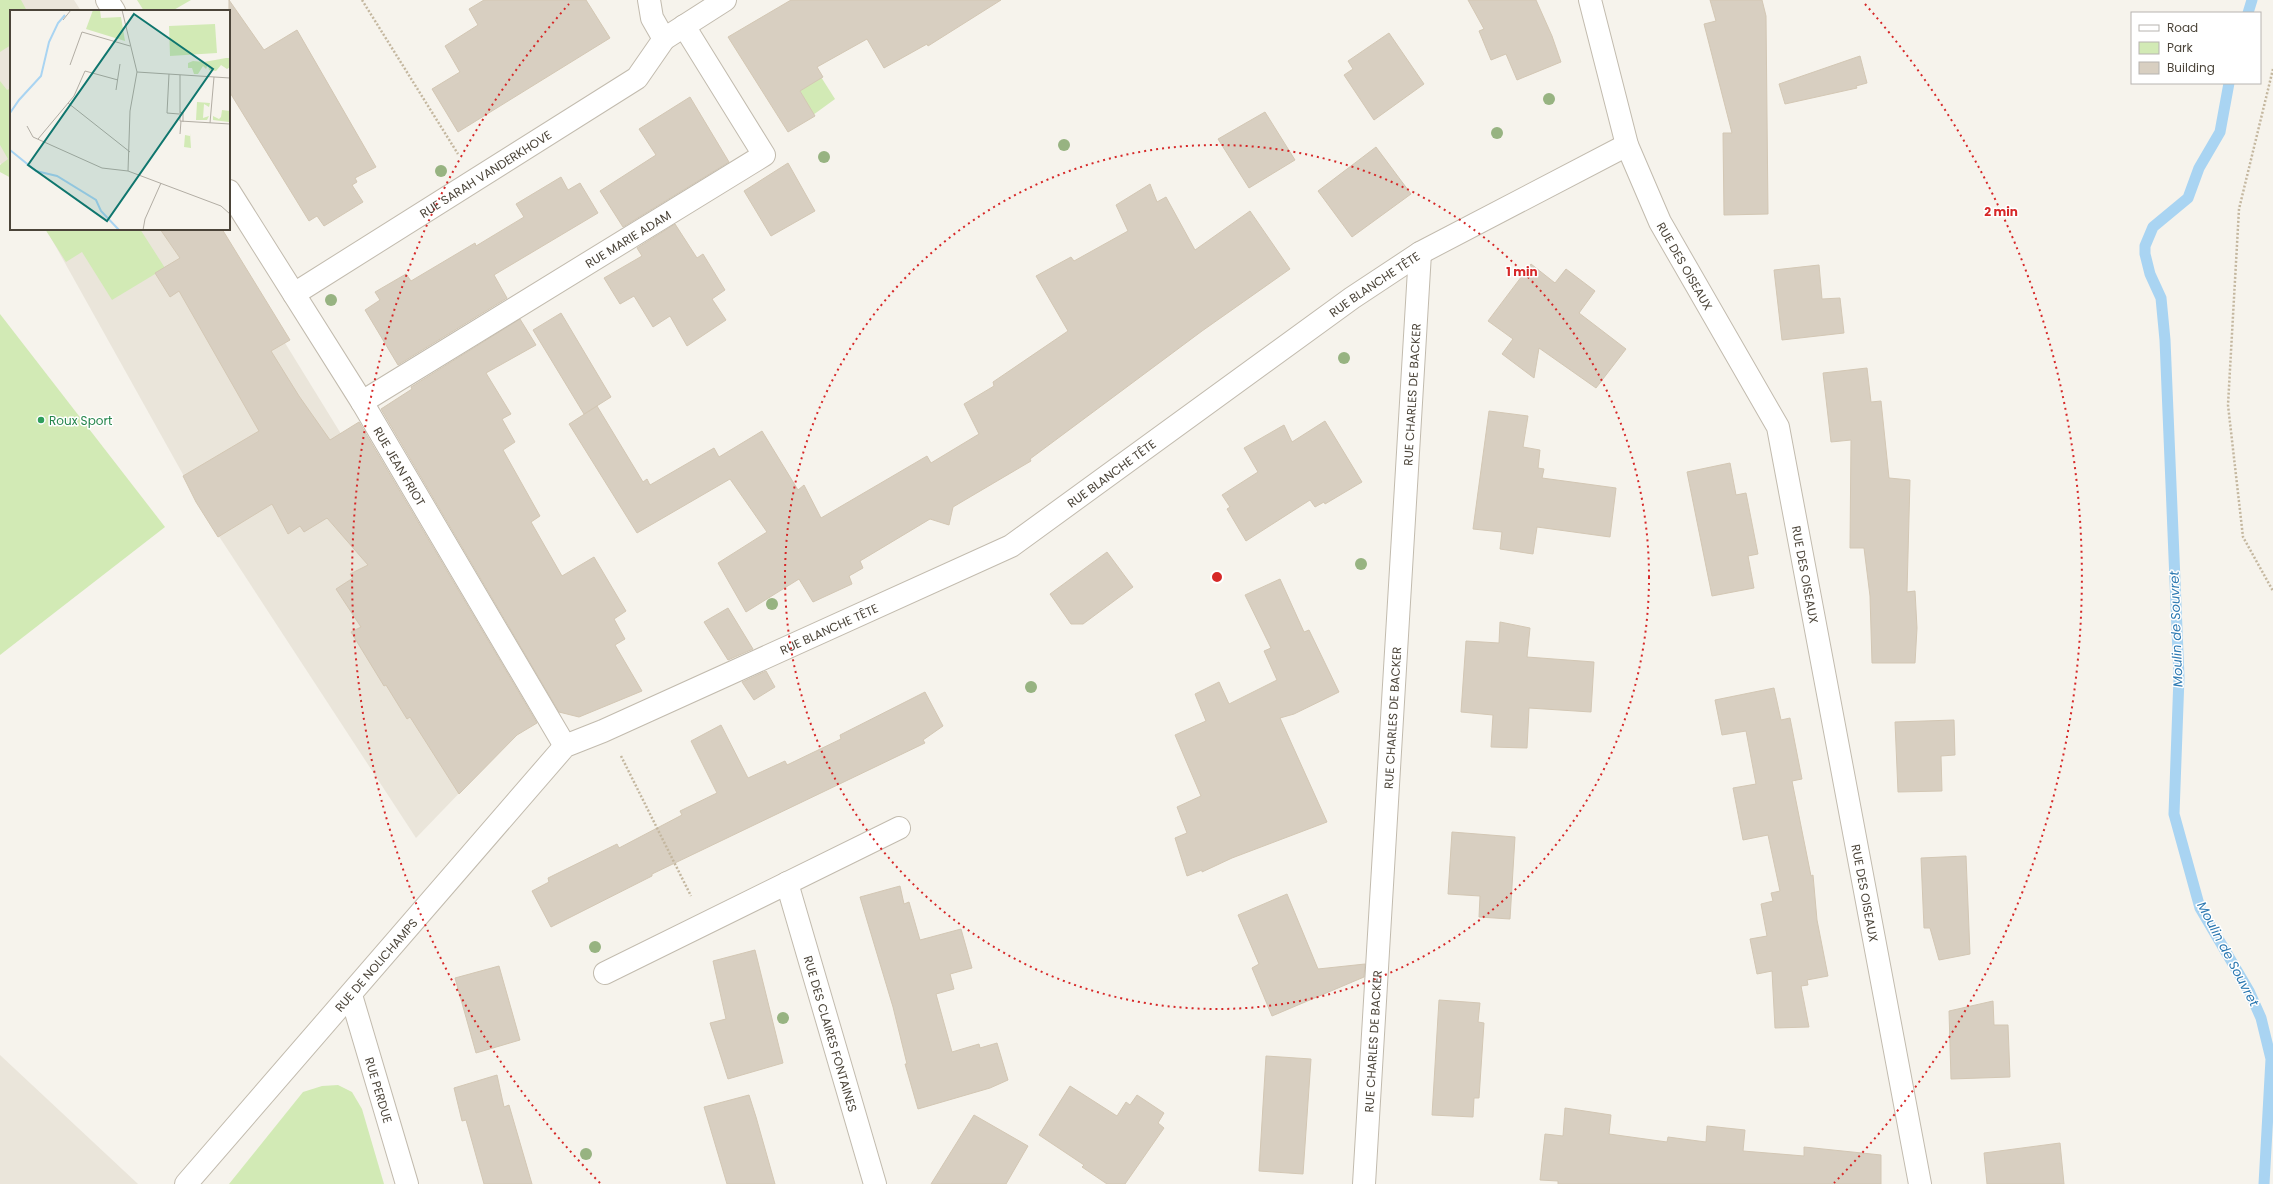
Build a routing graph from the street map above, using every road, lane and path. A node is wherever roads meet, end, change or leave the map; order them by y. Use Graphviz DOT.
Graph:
graph roads {
  1 [pos="107,0"];
  2 [pos="362,0"];
  3 [pos="649,0"];
  4 [pos="725,0"];
  5 [pos="1590,0"];
  6 [pos="113,10"];
  7 [pos="684,26"];
  8 [pos="664,39"];
  9 [pos="2273,69"];
  10 [pos="1627,145"];
  11 [pos="474,180"];
  12 [pos="230,193"];
  13 [pos="1420,253"];
  14 [pos="294,294"];
  15 [pos="362,402"];
  16 [pos="2273,591"];
  17 [pos="565,746"];
  18 [pos="621,756"];
  19 [pos="899,828"];
  20 [pos="787,883"];
  21 [pos="705,923"];
  22 [pos="605,973"];
  23 [pos="351,995"];
  24 [pos="186,1184"];
  25 [pos="407,1184"];
  26 [pos="875,1184"];
  27 [pos="1364,1184"];
  28 [pos="1920,1184"];
  1 -- 6 [label="street"];
  2 -- 11 [label="path"];
  3 -- 8 [label="street"];
  4 -- 7 [label="street, RUE SARAH VANDERKHOVE"];
  5 -- 10 [label="street, RUE DES OISEAUX"];
  7 -- 8 [label="street, RUE SARAH VANDERKHOVE"];
  7 -- 15 [label="street, RUE MARIE ADAM"];
  8 -- 11 [label="street, RUE SARAH VANDERKHOVE"];
  9 -- 16 [label="path"];
  10 -- 13 [label="street, RUE BLANCHE TÊTE"];
  10 -- 28 [label="street, RUE DES OISEAUX"];
  11 -- 14 [label="street, RUE SARAH VANDERKHOVE"];
  12 -- 14 [label="street, RUE JEAN FRIOT"];
  13 -- 17 [label="street, RUE BLANCHE TÊTE"];
  13 -- 27 [label="street, RUE CHARLES DE BACKER"];
  14 -- 15 [label="street, RUE JEAN FRIOT"];
  15 -- 17 [label="street, RUE JEAN FRIOT"];
  17 -- 23 [label="street, RUE DE NOLICHAMPS"];
  18 -- 21 [label="path"];
  19 -- 20 [label="street"];
  20 -- 21 [label="street"];
  20 -- 26 [label="street, RUE DES CLAIRES FONTAINES"];
  21 -- 22 [label="street"];
  23 -- 24 [label="street, RUE DE NOLICHAMPS"];
  23 -- 25 [label="street, RUE PERDUE"];
}
